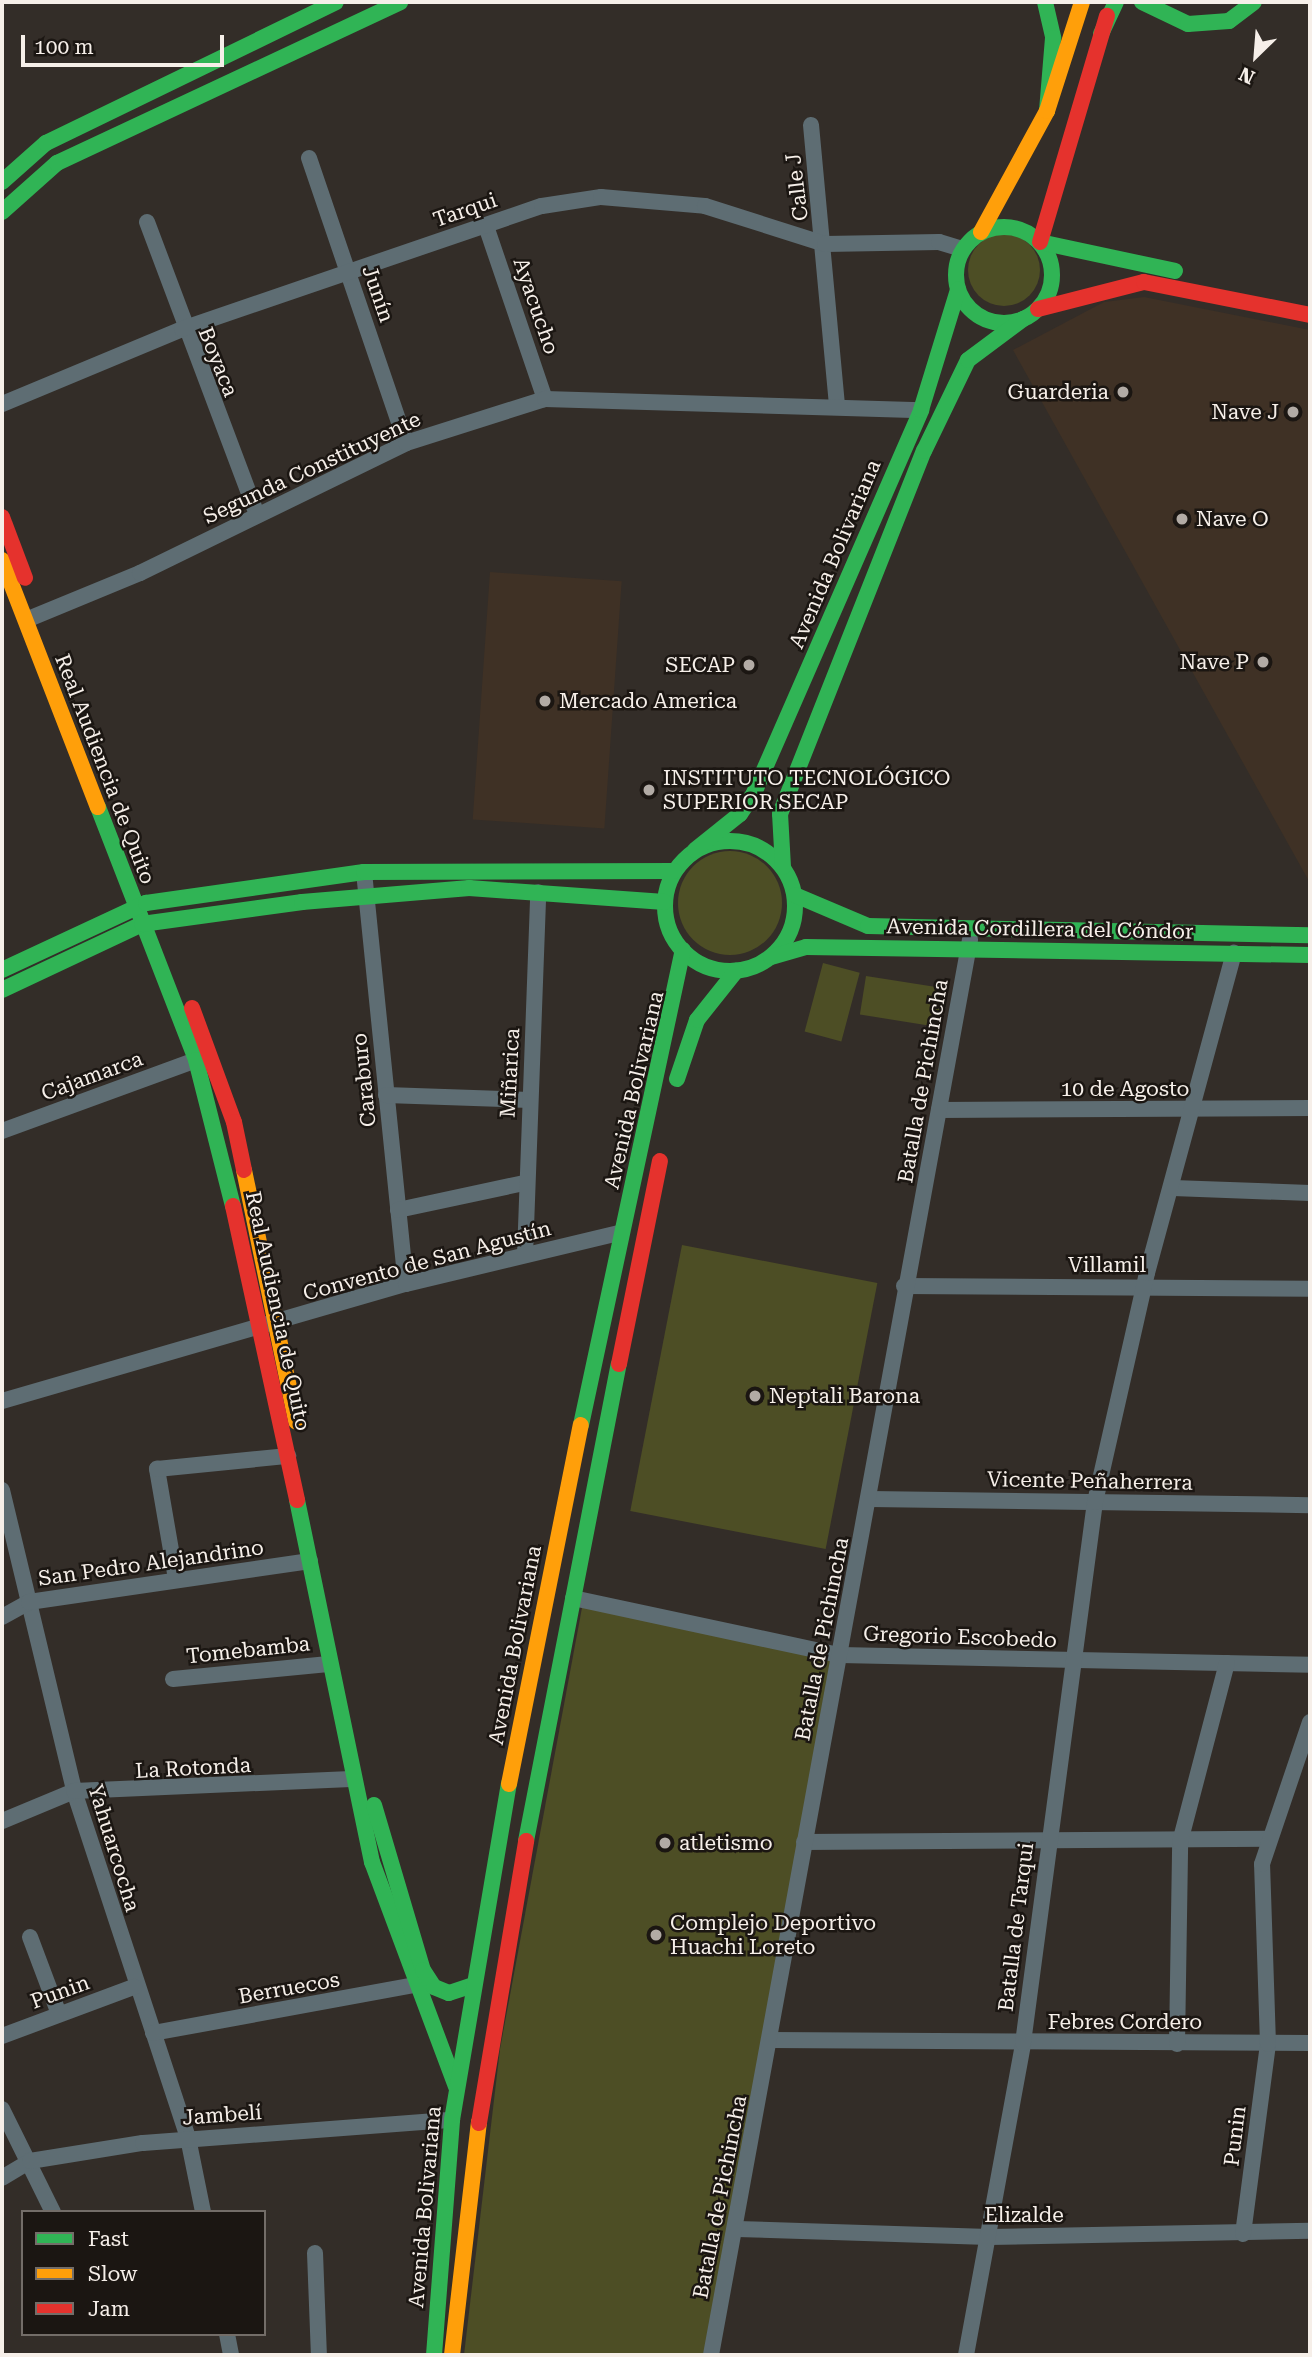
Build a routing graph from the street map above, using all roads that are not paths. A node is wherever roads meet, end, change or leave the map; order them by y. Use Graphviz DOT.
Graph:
graph roads {
  1 [pos="336,2"];
  2 [pos="400,2"];
  3 [pos="1045,2"];
  4 [pos="1082,2"];
  5 [pos="1142,2"];
  6 [pos="1254,2"];
  7 [pos="1111,8"];
  8 [pos="1047,111"];
  9 [pos="811,125"];
  10 [pos="309,158"];
  11 [pos="2,182"];
  12 [pos="2,212"];
  13 [pos="147,222"];
  14 [pos="486,226"];
  15 [pos="981,232"];
  16 [pos="1040,242"];
  17 [pos="825,244"];
  18 [pos="962,249"];
  19 [pos="348,271"];
  20 [pos="958,290"];
  21 [pos="1310,301"];
  22 [pos="1038,309"];
  23 [pos="1310,315"];
  24 [pos="1023,319"];
  25 [pos="182,328"];
  26 [pos="545,399"];
  27 [pos="2,404"];
  28 [pos="837,407"];
  29 [pos="921,410"];
  30 [pos="406,443"];
  31 [pos="257,515"];
  32 [pos="2,517"];
  33 [pos="2,560"];
  34 [pos="32,617"];
  35 [pos="695,850"];
  36 [pos="783,867"];
  37 [pos="674,871"];
  38 [pos="364,872"];
  39 [pos="246,889"];
  40 [pos="538,892"];
  41 [pos="368,893"];
  42 [pos="795,895"];
  43 [pos="665,902"];
  44 [pos="140,904"];
  45 [pos="250,909"];
  46 [pos="149,923"];
  47 [pos="971,930"];
  48 [pos="1310,935"];
  49 [pos="682,950"];
  50 [pos="968,950"];
  51 [pos="1234,953"];
  52 [pos="1310,955"];
  53 [pos="771,957"];
  54 [pos="2,970"];
  55 [pos="736,971"];
  56 [pos="2,990"];
  57 [pos="196,1060"];
  58 [pos="386,1095"];
  59 [pos="530,1100"];
  60 [pos="673,1101"];
  61 [pos="1310,1108"];
  62 [pos="939,1110"];
  63 [pos="1193,1110"];
  64 [pos="2,1131"];
  65 [pos="664,1141"];
  66 [pos="524,1183"];
  67 [pos="1173,1188"];
  68 [pos="1310,1193"];
  69 [pos="398,1210"];
  70 [pos="622,1231"];
  71 [pos="525,1255"];
  72 [pos="406,1284"];
  73 [pos="904,1286"];
  74 [pos="1144,1286"];
  75 [pos="1310,1289"];
  76 [pos="278,1324"];
  77 [pos="261,1329"];
  78 [pos="2,1401"];
  79 [pos="288,1455"];
  80 [pos="2,1490"];
  81 [pos="870,1499"];
  82 [pos="1095,1502"];
  83 [pos="1310,1505"];
  84 [pos="310,1560"];
  85 [pos="176,1579"];
  86 [pos="573,1598"];
  87 [pos="29,1602"];
  88 [pos="2,1617"];
  89 [pos="840,1655"];
  90 [pos="1076,1662"];
  91 [pos="1227,1662"];
  92 [pos="328,1664"];
  93 [pos="1310,1665"];
  94 [pos="173,1679"];
  95 [pos="1310,1722"];
  96 [pos="351,1779"];
  97 [pos="74,1791"];
  98 [pos="2,1821"];
  99 [pos="1268,1839"];
  100 [pos="1046,1841"];
  101 [pos="804,1842"];
  102 [pos="1180,1842"];
  103 [pos="30,1937"];
  104 [pos="423,1984"];
  105 [pos="470,1986"];
  106 [pos="134,1987"];
  107 [pos="59,2014"];
  108 [pos="153,2033"];
  109 [pos="2,2036"];
  110 [pos="771,2040"];
  111 [pos="1023,2043"];
  112 [pos="1310,2043"];
  113 [pos="1177,2044"];
  114 [pos="1268,2044"];
  115 [pos="456,2087"];
  116 [pos="2,2109"];
  117 [pos="452,2120"];
  118 [pos="188,2138"];
  119 [pos="30,2161"];
  120 [pos="2,2178"];
  121 [pos="52,2210"];
  122 [pos="203,2210"];
  123 [pos="737,2228"];
  124 [pos="1310,2231"];
  125 [pos="1243,2234"];
  126 [pos="989,2237"];
  127 [pos="315,2253"];
  128 [pos="227,2336"];
  129 [pos="231,2355"];
  130 [pos="319,2355"];
  131 [pos="434,2355"];
  132 [pos="453,2355"];
  133 [pos="711,2355"];
  134 [pos="966,2355"];
  1 -- 11 [label="main road"];
  2 -- 12 [label="main road"];
  3 -- 8 [label="main road"];
  4 -- 8 [label="main road"];
  5 -- 6 [label="main road"];
  7 -- 16 [label="main road"];
  8 -- 15 [label="main road"];
  9 -- 17 [label="street, Calle J"];
  10 -- 19 [label="street, Junín"];
  13 -- 25 [label="street, Boyaca"];
  14 -- 17 [label="street, Tarqui"];
  14 -- 19 [label="street, Tarqui"];
  14 -- 26 [label="street, Ayacucho"];
  15 -- 16 [label="main road"];
  15 -- 18 [label="main road"];
  16 -- 21 [label="main road"];
  16 -- 22 [label="main road"];
  17 -- 18 [label="street, Tarqui"];
  17 -- 28 [label="street, Calle J"];
  18 -- 20 [label="main road, Avenida Bolivariana"];
  19 -- 25 [label="street, Tarqui"];
  19 -- 30 [label="street, Junín"];
  20 -- 24 [label="main road"];
  20 -- 29 [label="main road, Avenida Bolivariana"];
  22 -- 23 [label="main road, Avenida Bolivariana"];
  22 -- 24 [label="main road, Avenida Bolivariana"];
  24 -- 36 [label="main road, Avenida Bolivariana"];
  25 -- 27 [label="street, Tarqui"];
  25 -- 31 [label="street, Boyaca"];
  26 -- 28 [label="street, Segunda Constituyente"];
  26 -- 30 [label="street, Segunda Constituyente"];
  28 -- 29 [label="street, Segunda Constituyente"];
  29 -- 35 [label="main road, Avenida Bolivariana"];
  30 -- 31 [label="street, Segunda Constituyente"];
  31 -- 34 [label="street, Segunda Constituyente"];
  32 -- 34 [label="main road, Real Audiencia de Quito"];
  33 -- 34 [label="main road, Real Audiencia de Quito"];
  34 -- 44 [label="main road, Real Audiencia de Quito"];
  35 -- 36 [label="main road"];
  35 -- 37 [label="main road, Avenida Bolivariana"];
  36 -- 42 [label="main road, Avenida Bolivariana"];
  37 -- 38 [label="main road"];
  37 -- 43 [label="main road, Avenida Bolivariana"];
  38 -- 39 [label="main road"];
  38 -- 41 [label="street, Caraburo"];
  39 -- 44 [label="main road"];
  39 -- 45 [label="main road"];
  40 -- 41 [label="main road"];
  40 -- 43 [label="main road"];
  40 -- 59 [label="street, Miñarica"];
  41 -- 45 [label="main road"];
  41 -- 58 [label="street, Caraburo"];
  42 -- 47 [label="main road, Avenida Cordillera del Cóndor"];
  42 -- 53 [label="main road, Avenida Bolivariana"];
  43 -- 49 [label="main road"];
  44 -- 46 [label="main road, Real Audiencia de Quito"];
  44 -- 54 [label="main road"];
  45 -- 46 [label="main road"];
  46 -- 56 [label="main road"];
  46 -- 57 [label="main road, Real Audiencia de Quito"];
  46 -- 76 [label="main road, Real Audiencia de Quito"];
  47 -- 48 [label="main road, Avenida Cordillera del Cóndor"];
  47 -- 50 [label="street, Batalla de Pichincha"];
  49 -- 55 [label="main road"];
  49 -- 70 [label="main road, Avenida Bolivariana"];
  50 -- 51 [label="main road, Avenida Cordillera del Cóndor"];
  50 -- 53 [label="main road, Avenida Cordillera del Cóndor"];
  50 -- 62 [label="street, Batalla de Pichincha"];
  51 -- 52 [label="main road, Avenida Cordillera del Cóndor"];
  51 -- 63 [label="street"];
  53 -- 55 [label="main road, Avenida Bolivariana"];
  55 -- 60 [label="main road, Avenida Bolivariana"];
  57 -- 64 [label="street, Cajamarca"];
  57 -- 77 [label="main road, Real Audiencia de Quito"];
  58 -- 59 [label="street"];
  58 -- 69 [label="street, Caraburo"];
  59 -- 66 [label="street, Miñarica"];
  61 -- 63 [label="street, 10 de Agosto"];
  62 -- 63 [label="street, 10 de Agosto"];
  62 -- 73 [label="street, Batalla de Pichincha"];
  63 -- 67 [label="street"];
  65 -- 86 [label="main road, Avenida Bolivariana"];
  66 -- 69 [label="street"];
  66 -- 71 [label="street, Miñarica"];
  67 -- 68 [label="street"];
  67 -- 74 [label="street"];
  69 -- 72 [label="street, Caraburo"];
  70 -- 71 [label="street, Convento de San Agustín"];
  70 -- 105 [label="main road, Avenida Bolivariana"];
  71 -- 72 [label="street, Convento de San Agustín"];
  72 -- 76 [label="street, Convento de San Agustín"];
  73 -- 74 [label="street, Villamil"];
  73 -- 81 [label="street, Batalla de Pichincha"];
  74 -- 75 [label="street, Villamil"];
  74 -- 82 [label="street, Batalla de Tarqui"];
  76 -- 77 [label="street, Convento de San Agustín"];
  76 -- 104 [label="main road, Real Audiencia de Quito"];
  77 -- 78 [label="street, Convento de San Agustín"];
  77 -- 79 [label="main road, Real Audiencia de Quito"];
  79 -- 84 [label="main road, Real Audiencia de Quito"];
  79 -- 85 [label="street"];
  80 -- 87 [label="street, Yahuarcocha"];
  81 -- 82 [label="street, Vicente Peñaherrera"];
  81 -- 89 [label="street, Batalla de Pichincha"];
  82 -- 83 [label="street, Vicente Peñaherrera"];
  82 -- 90 [label="street, Batalla de Tarqui"];
  84 -- 85 [label="street, San Pedro Alejandrino"];
  84 -- 92 [label="main road, Real Audiencia de Quito"];
  85 -- 87 [label="street, San Pedro Alejandrino"];
  86 -- 89 [label="street, Gregorio Escobedo"];
  86 -- 132 [label="main road, Avenida Bolivariana"];
  87 -- 88 [label="street, San Pedro Alejandrino"];
  87 -- 97 [label="street, Yahuarcocha"];
  89 -- 90 [label="street, Gregorio Escobedo"];
  89 -- 101 [label="street, Batalla de Pichincha"];
  90 -- 91 [label="street, Gregorio Escobedo"];
  90 -- 100 [label="street, Batalla de Tarqui"];
  91 -- 93 [label="street, Gregorio Escobedo"];
  91 -- 102 [label="street"];
  92 -- 94 [label="street, Tomebamba"];
  92 -- 96 [label="main road, Real Audiencia de Quito"];
  95 -- 99 [label="street, Punin"];
  96 -- 97 [label="street, La Rotonda"];
  96 -- 104 [label="main road, Real Audiencia de Quito"];
  97 -- 98 [label="street, La Rotonda"];
  97 -- 106 [label="street, Yahuarcocha"];
  99 -- 102 [label="street"];
  99 -- 114 [label="street, Punin"];
  100 -- 101 [label="street"];
  100 -- 102 [label="street"];
  100 -- 111 [label="street, Batalla de Tarqui"];
  101 -- 110 [label="street, Batalla de Pichincha"];
  102 -- 113 [label="street"];
  103 -- 107 [label="street"];
  104 -- 105 [label="main road"];
  104 -- 108 [label="street, Berruecos"];
  104 -- 115 [label="main road, Real Audiencia de Quito"];
  105 -- 115 [label="main road, Avenida Bolivariana"];
  106 -- 107 [label="street, Punin"];
  106 -- 108 [label="street, Yahuarcocha"];
  107 -- 109 [label="street, Punin"];
  108 -- 118 [label="street, Yahuarcocha"];
  110 -- 111 [label="street, Febres Cordero"];
  110 -- 123 [label="street, Batalla de Pichincha"];
  111 -- 113 [label="street, Febres Cordero"];
  111 -- 126 [label="street, Batalla de Tarqui"];
  112 -- 114 [label="street, Febres Cordero"];
  113 -- 114 [label="street, Febres Cordero"];
  114 -- 125 [label="street, Punin"];
  115 -- 117 [label="main road, Avenida Bolivariana"];
  116 -- 119 [label="street"];
  117 -- 118 [label="street, Jambelí"];
  117 -- 131 [label="main road, Avenida Bolivariana"];
  118 -- 119 [label="street, Jambelí"];
  118 -- 122 [label="street, Yahuarcocha"];
  119 -- 120 [label="street, Jambelí"];
  119 -- 121 [label="street"];
  123 -- 126 [label="street, Elizalde"];
  123 -- 133 [label="street, Batalla de Pichincha"];
  124 -- 125 [label="street, Elizalde"];
  125 -- 126 [label="street, Elizalde"];
  126 -- 134 [label="street, Batalla de Tarqui"];
  127 -- 130 [label="street"];
  128 -- 129 [label="street"];
}
